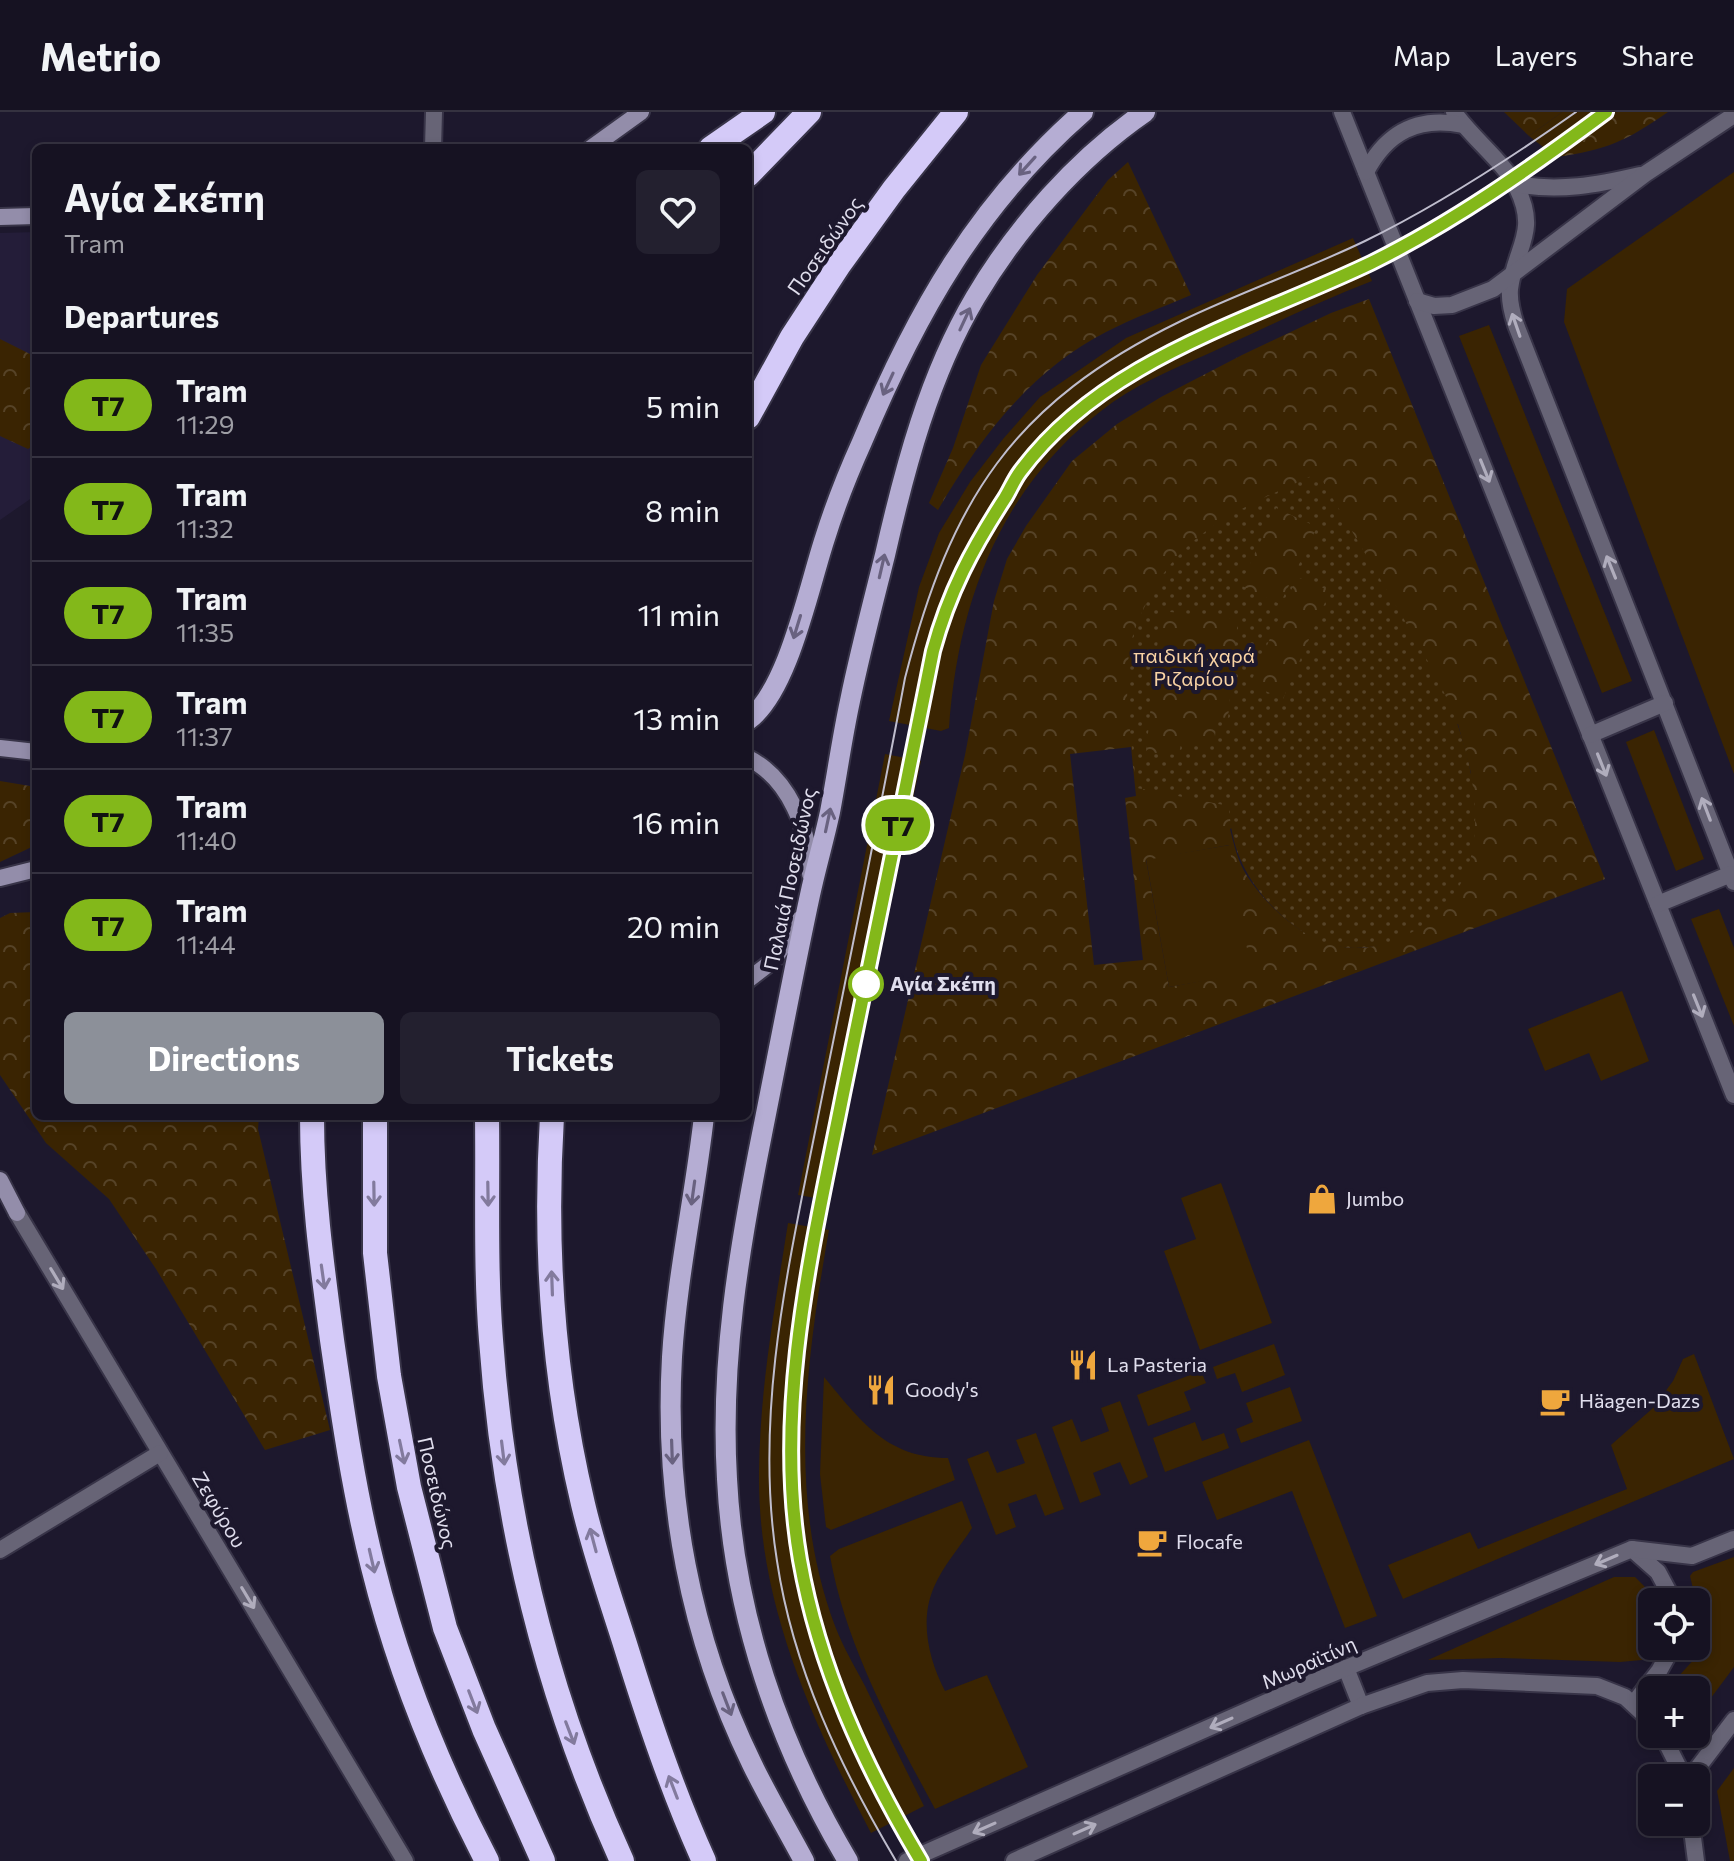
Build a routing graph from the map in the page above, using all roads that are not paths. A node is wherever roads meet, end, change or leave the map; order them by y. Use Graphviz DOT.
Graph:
graph roads {
  1 [pos="434,112"];
  2 [pos="641,112"];
  3 [pos="763,112"];
  4 [pos="809,112"];
  5 [pos="956,112"];
  6 [pos="1083,112"];
  7 [pos="1145,112"];
  8 [pos="1342,112"];
  9 [pos="1734,115"];
  10 [pos="1458,119"];
  11 [pos="433,144"];
  12 [pos="597,144"];
  13 [pos="717,144"];
  14 [pos="752,171"];
  15 [pos="1366,172"];
  16 [pos="1645,174"];
  17 [pos="1515,184"];
  18 [pos="32,216"];
  19 [pos="0,217"];
  20 [pos="1513,275"];
  21 [pos="1417,301"];
  22 [pos="752,410"];
  23 [pos="1665,703"];
  24 [pos="752,716"];
  25 [pos="1590,735"];
  26 [pos="0,748"];
  27 [pos="32,752"];
  28 [pos="752,762"];
  29 [pos="32,870"];
  30 [pos="0,878"];
  31 [pos="1733,878"];
  32 [pos="810,896"];
  33 [pos="1658,904"];
  34 [pos="752,977"];
  35 [pos="1734,1095"];
  36 [pos="312,1120"];
  37 [pos="375,1120"];
  38 [pos="487,1120"];
  39 [pos="552,1120"];
  40 [pos="703,1120"];
  41 [pos="0,1180"];
  42 [pos="160,1453"];
  43 [pos="1734,1539"];
  44 [pos="1632,1549"];
  45 [pos="0,1550"];
  46 [pos="1667,1588"];
  47 [pos="1665,1660"];
  48 [pos="1346,1668"];
  49 [pos="1634,1703"];
  50 [pos="1361,1706"];
  51 [pos="1638,1707"];
  52 [pos="1734,1720"];
  53 [pos="1701,1764"];
  54 [pos="1693,1836"];
  55 [pos="405,1861"];
  56 [pos="487,1861"];
  57 [pos="543,1861"];
  58 [pos="622,1861"];
  59 [pos="704,1861"];
  60 [pos="804,1861"];
  61 [pos="848,1861"];
  62 [pos="907,1861"];
  63 [pos="1014,1861"];
  64 [pos="1696,1861"];
  1 -- 11 [label="street"];
  2 -- 12 [label="street"];
  3 -- 13 [label="highway"];
  4 -- 14 [label="highway"];
  5 -- 22 [label="highway, Ποσειδώνος"];
  6 -- 24 [label="main road, one-way"];
  32 -- 7 [label="main road, Παλαιά Ποσειδώνος, one-way"];
  8 -- 15 [label="street"];
  9 -- 16 [label="street"];
  10 -- 15 [label="street"];
  10 -- 17 [label="street"];
  15 -- 21 [label="street"];
  16 -- 17 [label="street"];
  16 -- 20 [label="street"];
  17 -- 20 [label="street"];
  18 -- 19 [label="street"];
  20 -- 21 [label="street"];
  23 -- 20 [label="street, one-way"];
  21 -- 25 [label="street, one-way"];
  23 -- 25 [label="street"];
  31 -- 23 [label="street, one-way"];
  25 -- 33 [label="street, one-way"];
  26 -- 27 [label="street"];
  28 -- 32 [label="street"];
  29 -- 30 [label="street"];
  31 -- 33 [label="street"];
  32 -- 34 [label="street"];
  32 -- 61 [label="main road, Παλαιά Ποσειδώνος"];
  33 -- 35 [label="street, one-way"];
  36 -- 56 [label="highway, one-way"];
  37 -- 57 [label="highway, Ποσειδώνος, one-way"];
  38 -- 58 [label="highway, one-way"];
  59 -- 39 [label="highway, one-way"];
  40 -- 60 [label="main road, one-way"];
  41 -- 42 [label="street, Ζεφύρου, one-way"];
  42 -- 45 [label="street"];
  42 -- 55 [label="street, Ζεφύρου, one-way"];
  43 -- 44 [label="street, Μωραϊτίνη"];
  44 -- 46 [label="street"];
  44 -- 48 [label="street, Μωραϊτίνη, one-way"];
  47 -- 49 [label="street"];
  48 -- 50 [label="street"];
  48 -- 62 [label="street, Μωραϊτίνη, one-way"];
  49 -- 50 [label="street"];
  49 -- 51 [label="street"];
  63 -- 50 [label="street, one-way"];
  52 -- 53 [label="street"];
  54 -- 64 [label="street"];
}
